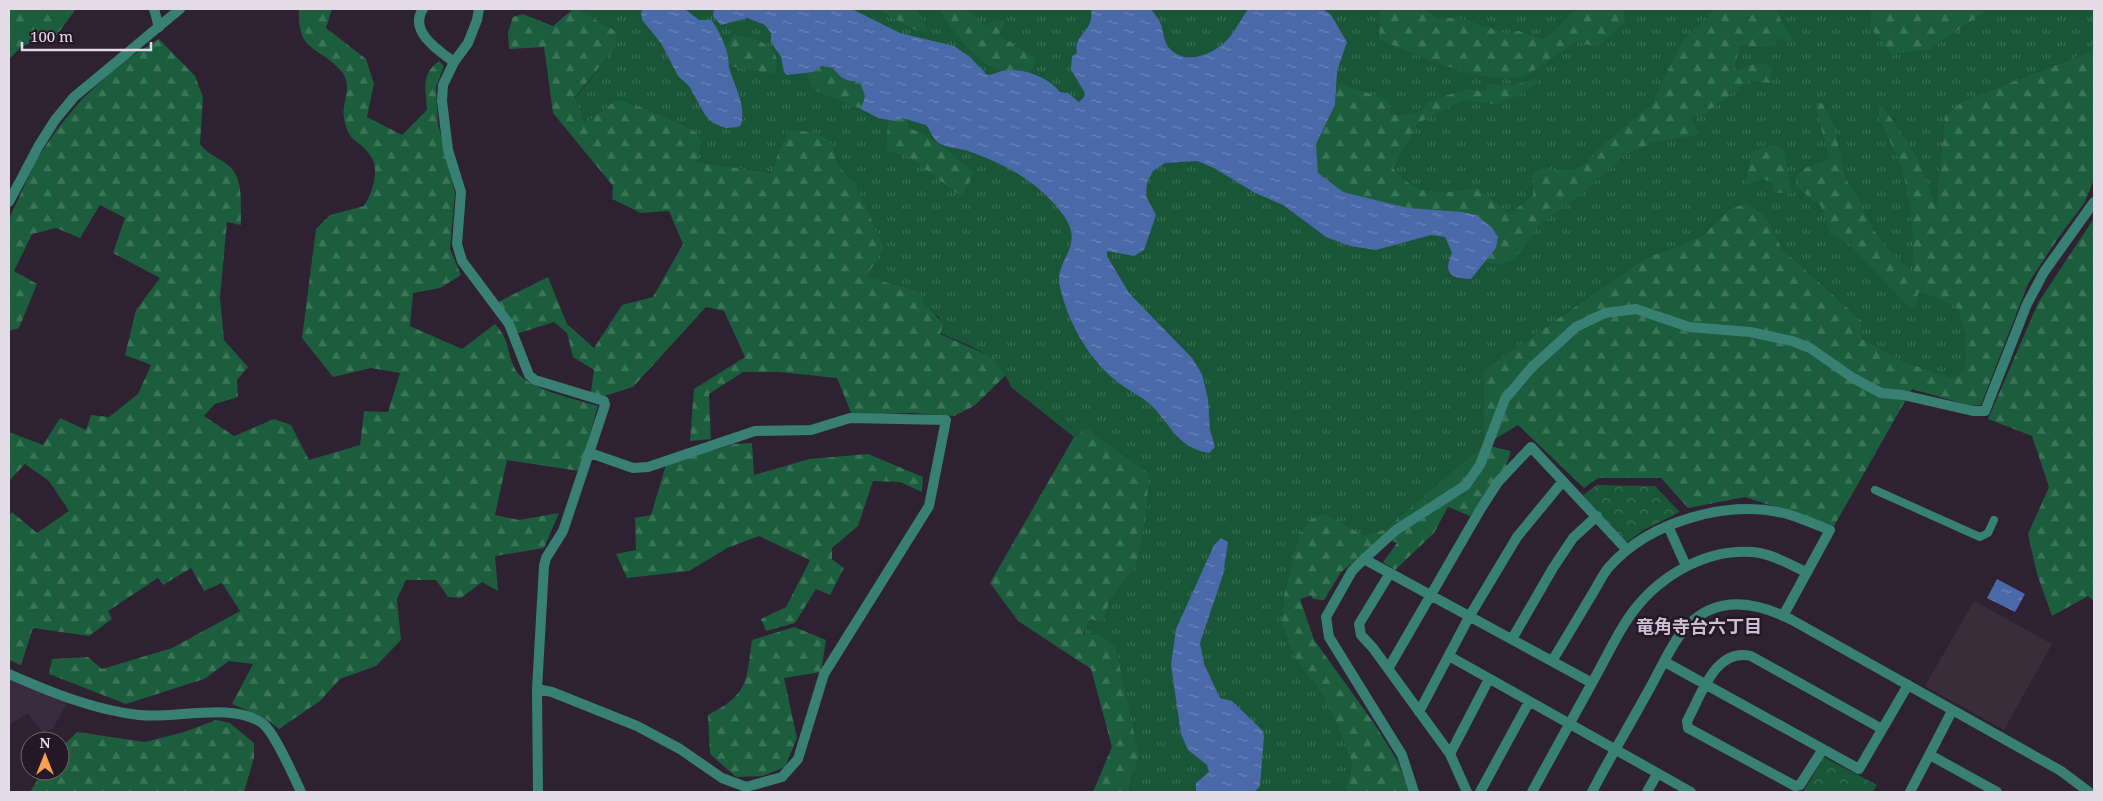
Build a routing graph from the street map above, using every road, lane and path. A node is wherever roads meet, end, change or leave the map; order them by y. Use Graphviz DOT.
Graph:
graph roads {
  1 [pos="154,9"];
  2 [pos="180,9"];
  3 [pos="423,9"];
  4 [pos="479,9"];
  5 [pos="159,27"];
  6 [pos="454,62"];
  7 [pos="9,202"];
  8 [pos="2094,202"];
  9 [pos="590,453"];
  10 [pos="1563,481"];
  11 [pos="1875,490"];
  12 [pos="1597,516"];
  13 [pos="1994,520"];
  14 [pos="1668,526"];
  15 [pos="1627,550"];
  16 [pos="1364,559"];
  17 [pos="1686,566"];
  18 [pos="1806,572"];
  19 [pos="1390,573"];
  20 [pos="1430,595"];
  21 [pos="1783,616"];
  22 [pos="1469,617"];
  23 [pos="1512,640"];
  24 [pos="1449,656"];
  25 [pos="1552,661"];
  26 [pos="1665,662"];
  27 [pos="1388,669"];
  28 [pos="9,674"];
  29 [pos="1489,679"];
  30 [pos="1592,683"];
  31 [pos="1707,684"];
  32 [pos="1908,686"];
  33 [pos="537,689"];
  34 [pos="1529,702"];
  35 [pos="1952,711"];
  36 [pos="1419,712"];
  37 [pos="1570,725"];
  38 [pos="1882,728"];
  39 [pos="1823,749"];
  40 [pos="1614,750"];
  41 [pos="1450,754"];
  42 [pos="1930,755"];
  43 [pos="1657,774"];
  44 [pos="301,792"];
  45 [pos="538,792"];
  46 [pos="1414,792"];
  47 [pos="1467,792"];
  48 [pos="1480,792"];
  49 [pos="1532,792"];
  50 [pos="1592,792"];
  51 [pos="1647,792"];
  52 [pos="1691,792"];
  53 [pos="1910,792"];
  54 [pos="1997,792"];
  55 [pos="2088,792"];
  1 -- 5 [label="street"];
  2 -- 5 [label="street"];
  3 -- 6 [label="street"];
  4 -- 6 [label="street"];
  5 -- 7 [label="street"];
  6 -- 9 [label="street"];
  8 -- 16 [label="street"];
  9 -- 33 [label="street"];
  9 -- 33 [label="street"];
  10 -- 12 [label="street"];
  10 -- 20 [label="street"];
  10 -- 22 [label="street"];
  11 -- 13 [label="street"];
  12 -- 15 [label="street"];
  12 -- 23 [label="street"];
  14 -- 15 [label="street"];
  14 -- 17 [label="street"];
  14 -- 18 [label="street"];
  15 -- 25 [label="street"];
  16 -- 19 [label="street"];
  16 -- 46 [label="street"];
  17 -- 18 [label="street"];
  17 -- 30 [label="street"];
  18 -- 21 [label="street"];
  19 -- 20 [label="street"];
  19 -- 27 [label="street"];
  20 -- 22 [label="street"];
  20 -- 27 [label="street"];
  21 -- 26 [label="street"];
  21 -- 32 [label="street"];
  22 -- 23 [label="street"];
  22 -- 24 [label="street"];
  23 -- 25 [label="street"];
  24 -- 29 [label="street"];
  24 -- 36 [label="street"];
  25 -- 30 [label="street"];
  26 -- 31 [label="street"];
  26 -- 40 [label="street"];
  27 -- 36 [label="street"];
  28 -- 44 [label="street"];
  29 -- 34 [label="street"];
  29 -- 41 [label="street"];
  30 -- 37 [label="street"];
  31 -- 38 [label="street"];
  31 -- 39 [label="street"];
  31 -- 39 [label="street"];
  32 -- 35 [label="street"];
  32 -- 38 [label="street"];
  33 -- 45 [label="street"];
  34 -- 37 [label="street"];
  34 -- 48 [label="street"];
  35 -- 42 [label="street"];
  35 -- 55 [label="street"];
  36 -- 41 [label="street"];
  37 -- 40 [label="street"];
  37 -- 49 [label="street"];
  38 -- 39 [label="street"];
  40 -- 43 [label="street"];
  40 -- 50 [label="street"];
  41 -- 47 [label="street"];
  42 -- 53 [label="street"];
  42 -- 54 [label="street"];
  43 -- 51 [label="street"];
  43 -- 52 [label="street"];
}
